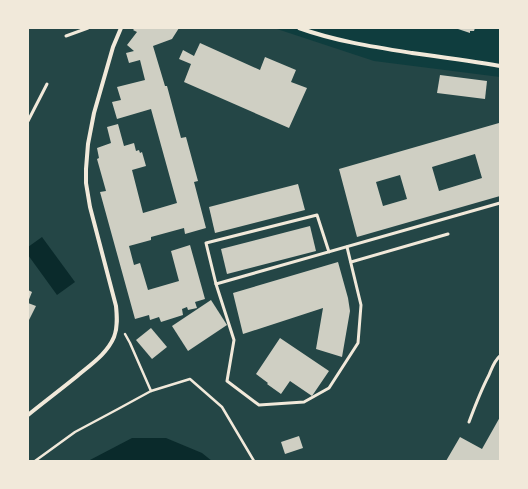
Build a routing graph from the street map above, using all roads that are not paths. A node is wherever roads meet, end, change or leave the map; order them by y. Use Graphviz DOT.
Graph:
graph roads {
  1 [pos="88,28"];
  2 [pos="121,28"];
  3 [pos="299,28"];
  4 [pos="66,36"];
  5 [pos="500,66"];
  6 [pos="47,84"];
  7 [pos="28,121"];
  8 [pos="500,203"];
  9 [pos="448,234"];
  10 [pos="347,246"];
  11 [pos="329,252"];
  12 [pos="351,262"];
  13 [pos="216,284"];
  14 [pos="500,356"];
  15 [pos="28,415"];
  16 [pos="469,422"];
  1 -- 4 [label="lane"];
  2 -- 15 [label="street"];
  3 -- 5 [label="street"];
  6 -- 7 [label="lane"];
  8 -- 10 [label="lane"];
  9 -- 12 [label="lane"];
  10 -- 11 [label="lane"];
  10 -- 12 [label="lane"];
  11 -- 13 [label="lane"];
  11 -- 13 [label="lane"];
  12 -- 13 [label="lane"];
  14 -- 16 [label="lane"];
}
